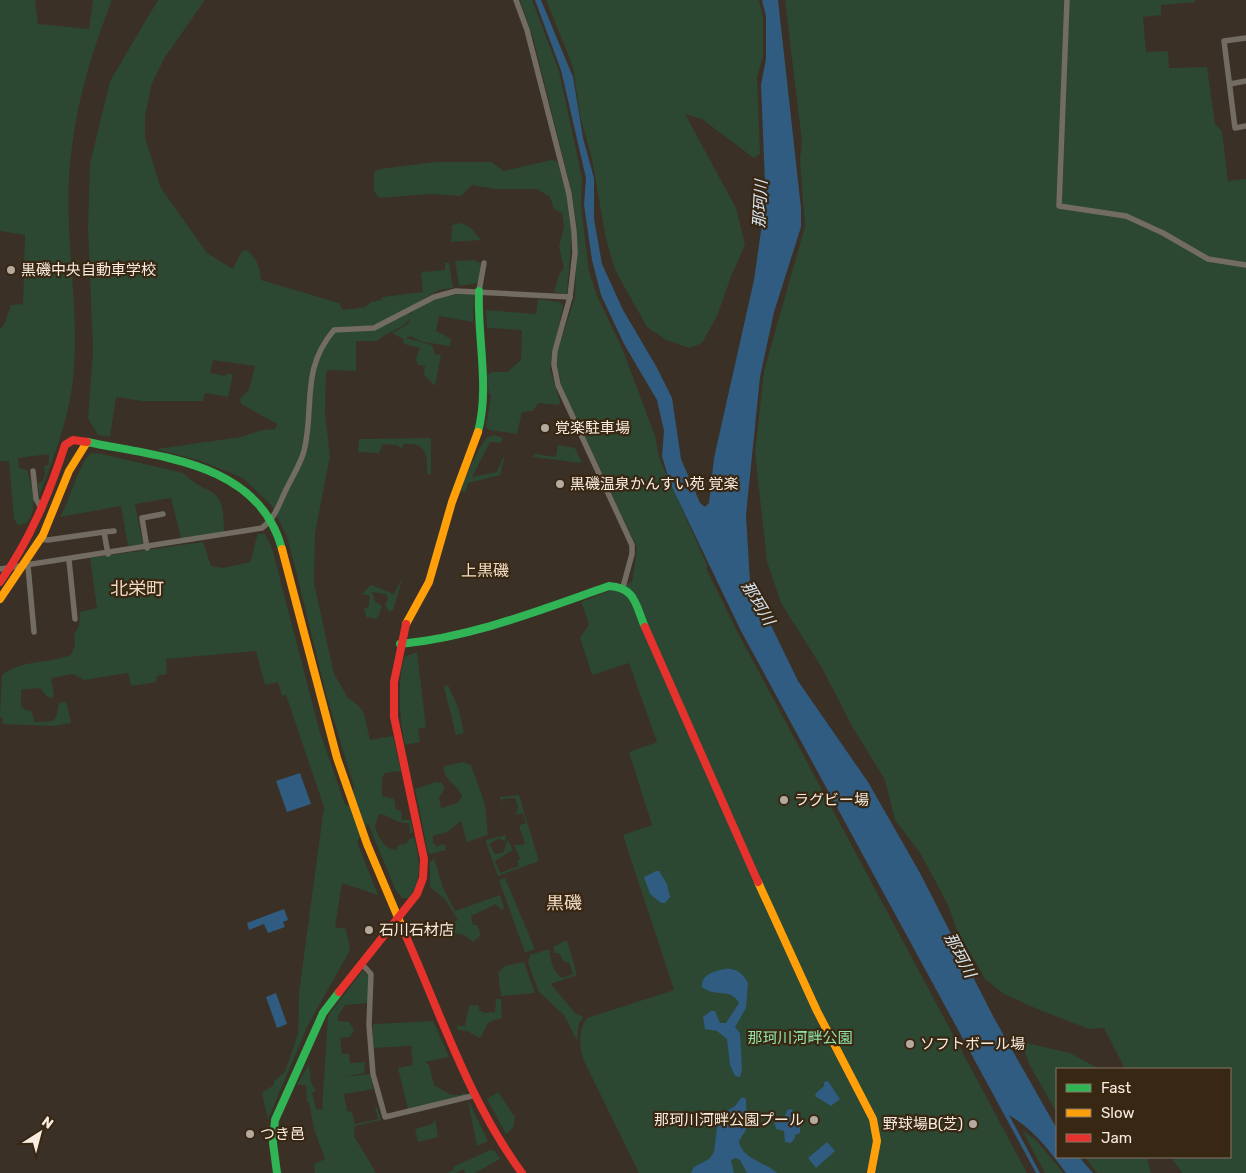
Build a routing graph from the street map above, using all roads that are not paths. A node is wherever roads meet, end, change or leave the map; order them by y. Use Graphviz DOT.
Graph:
graph roads {
  1 [pos="516,0"];
  2 [pos="1067,0"];
  3 [pos="1246,38"];
  4 [pos="1246,81"];
  5 [pos="1230,84"];
  6 [pos="1246,126"];
  7 [pos="484,263"];
  8 [pos="1246,265"];
  9 [pos="479,291"];
  10 [pos="570,297"];
  11 [pos="87,442"];
  12 [pos="33,471"];
  13 [pos="42,511"];
  14 [pos="163,514"];
  15 [pos="272,521"];
  16 [pos="114,531"];
  17 [pos="104,532"];
  18 [pos="40,539"];
  19 [pos="147,548"];
  20 [pos="108,554"];
  21 [pos="69,560"];
  22 [pos="26,567"];
  23 [pos="10,568"];
  24 [pos="0,569"];
  25 [pos="0,582"];
  26 [pos="623,587"];
  27 [pos="0,599"];
  28 [pos="75,618"];
  29 [pos="34,632"];
  30 [pos="400,644"];
  31 [pos="398,919"];
  32 [pos="361,964"];
  33 [pos="476,1095"];
  34 [pos="277,1173"];
  35 [pos="522,1173"];
  36 [pos="872,1173"];
  1 -- 10 [label="street"];
  2 -- 8 [label="street"];
  3 -- 5 [label="street"];
  4 -- 5 [label="street"];
  5 -- 6 [label="street"];
  7 -- 9 [label="street"];
  9 -- 10 [label="street"];
  9 -- 15 [label="street"];
  9 -- 30 [label="street"];
  10 -- 26 [label="street"];
  11 -- 13 [label="street"];
  11 -- 15 [label="street"];
  11 -- 18 [label="street"];
  12 -- 13 [label="street"];
  13 -- 23 [label="street"];
  14 -- 19 [label="street"];
  15 -- 19 [label="street"];
  15 -- 31 [label="street"];
  16 -- 17 [label="street"];
  17 -- 18 [label="street"];
  17 -- 20 [label="street"];
  18 -- 22 [label="street"];
  19 -- 20 [label="street"];
  20 -- 21 [label="street"];
  21 -- 22 [label="street"];
  21 -- 28 [label="street"];
  22 -- 23 [label="street"];
  22 -- 27 [label="street"];
  22 -- 29 [label="street"];
  23 -- 24 [label="street"];
  23 -- 25 [label="street"];
  26 -- 30 [label="street"];
  26 -- 36 [label="street"];
  30 -- 31 [label="street"];
  31 -- 32 [label="street"];
  31 -- 33 [label="street"];
  32 -- 33 [label="street"];
  32 -- 34 [label="street"];
  33 -- 35 [label="street"];
}
